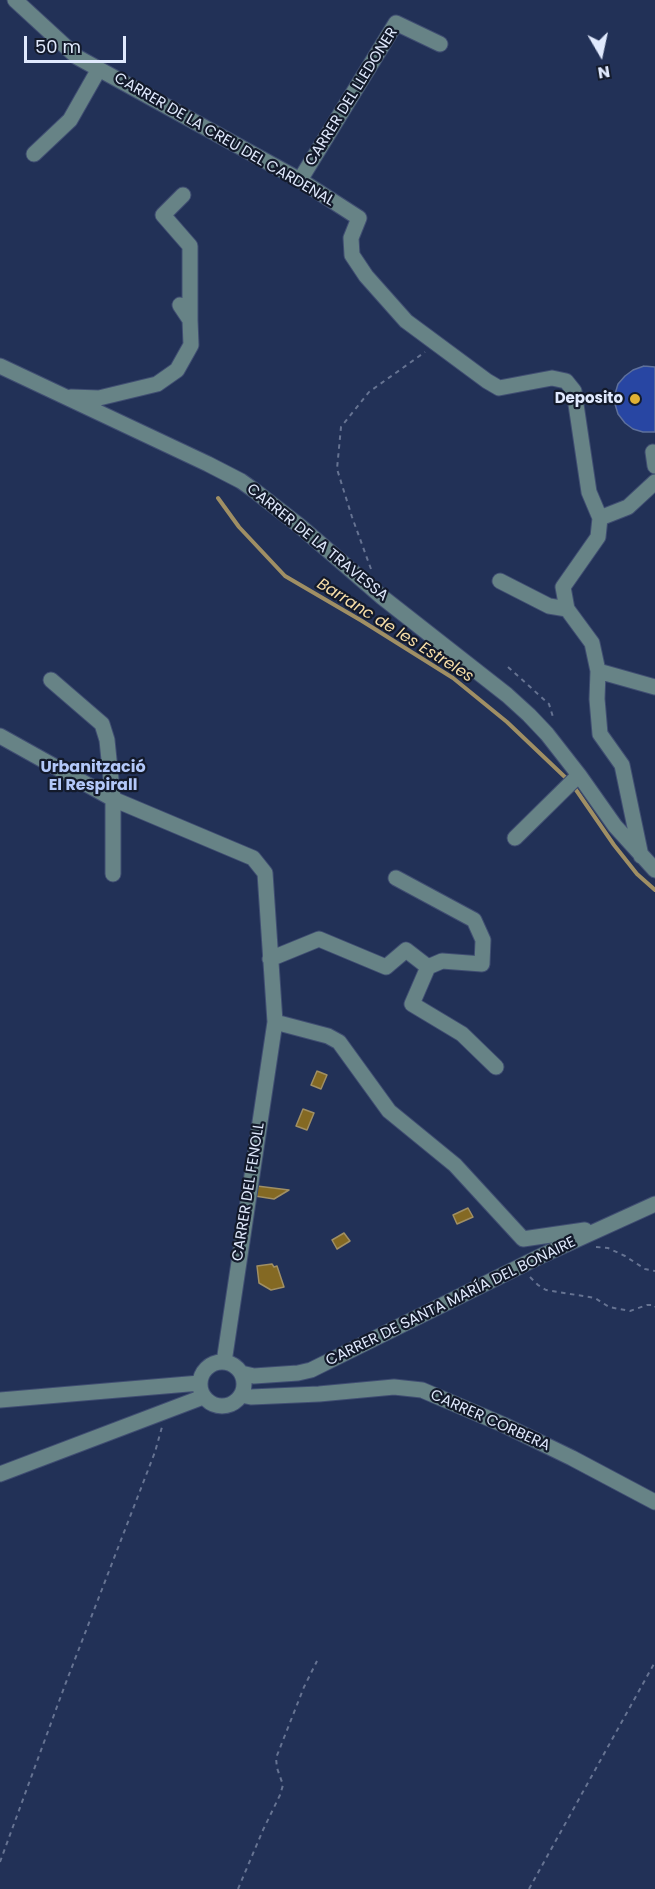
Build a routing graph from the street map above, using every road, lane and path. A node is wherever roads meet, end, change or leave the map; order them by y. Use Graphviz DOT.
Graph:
graph roads {
  1 [pos="15,0"];
  2 [pos="440,44"];
  3 [pos="99,69"];
  4 [pos="34,154"];
  5 [pos="300,180"];
  6 [pos="183,195"];
  7 [pos="180,305"];
  8 [pos="190,320"];
  9 [pos="437,344"];
  10 [pos="0,366"];
  11 [pos="65,397"];
  12 [pos="655,482"];
  13 [pos="600,519"];
  14 [pos="500,581"];
  15 [pos="382,597"];
  16 [pos="567,609"];
  17 [pos="508,667"];
  18 [pos="598,671"];
  19 [pos="51,680"];
  20 [pos="655,687"];
  21 [pos="547,734"];
  22 [pos="0,736"];
  23 [pos="579,775"];
  24 [pos="113,800"];
  25 [pos="515,838"];
  26 [pos="641,856"];
  27 [pos="655,870"];
  28 [pos="113,874"];
  29 [pos="396,879"];
  30 [pos="270,959"];
  31 [pos="428,966"];
  32 [pos="275,1022"];
  33 [pos="496,1067"];
  34 [pos="655,1204"];
  35 [pos="605,1228"];
  36 [pos="577,1240"];
  37 [pos="519,1267"];
  38 [pos="655,1271"];
  39 [pos="655,1307"];
  40 [pos="224,1362"];
  41 [pos="241,1373"];
  42 [pos="201,1390"];
  43 [pos="241,1395"];
  44 [pos="0,1400"];
  45 [pos="167,1410"];
  46 [pos="0,1474"];
  47 [pos="655,1502"];
  48 [pos="318,1660"];
  49 [pos="655,1662"];
  50 [pos="0,1862"];
  51 [pos="238,1889"];
  52 [pos="529,1889"];
  1 -- 3 [label="street, CARRER DE LA CREU DEL CARDENAL"];
  2 -- 5 [label="street, CARRER DEL LLEDONER"];
  3 -- 4 [label="street"];
  3 -- 5 [label="street, CARRER DE LA CREU DEL CARDENAL"];
  5 -- 9 [label="street, CARRER DE LA CREU DEL CARDENAL"];
  6 -- 8 [label="street"];
  7 -- 8 [label="street"];
  8 -- 11 [label="street"];
  9 -- 13 [label="street, CARRER DE LA CREU DEL CARDENAL"];
  9 -- 15 [label="path"];
  10 -- 11 [label="street, CARRER DE LA TRAVESSA"];
  11 -- 15 [label="street, CARRER DE LA TRAVESSA"];
  12 -- 13 [label="street"];
  13 -- 16 [label="street"];
  14 -- 16 [label="street"];
  15 -- 21 [label="street, CARRER DE LA TRAVESSA"];
  16 -- 18 [label="street"];
  17 -- 21 [label="path"];
  18 -- 20 [label="street"];
  18 -- 26 [label="street"];
  19 -- 24 [label="street"];
  21 -- 23 [label="street, CARRER DE LA TRAVESSA"];
  22 -- 24 [label="street, CARRER DEL FENOLL"];
  23 -- 25 [label="street"];
  23 -- 26 [label="street, CARRER DE LA TRAVESSA"];
  24 -- 28 [label="street"];
  24 -- 30 [label="street, CARRER DEL FENOLL"];
  26 -- 27 [label="street, CARRER DE LA TRAVESSA"];
  29 -- 31 [label="street"];
  30 -- 31 [label="street"];
  30 -- 32 [label="street, CARRER DEL FENOLL"];
  31 -- 33 [label="street"];
  32 -- 35 [label="street"];
  32 -- 40 [label="street, CARRER DEL FENOLL"];
  34 -- 35 [label="street, CARRER DE SANTA MARÍA DEL BONAIRE"];
  35 -- 36 [label="street, CARRER DE SANTA MARÍA DEL BONAIRE"];
  36 -- 37 [label="street, CARRER DE SANTA MARÍA DEL BONAIRE"];
  36 -- 38 [label="path"];
  37 -- 39 [label="path"];
  37 -- 41 [label="street, CARRER DE SANTA MARÍA DEL BONAIRE"];
  40 -- 41 [label="street"];
  40 -- 42 [label="street"];
  41 -- 43 [label="street"];
  42 -- 43 [label="street"];
  42 -- 44 [label="street"];
  42 -- 45 [label="street"];
  43 -- 47 [label="street, CARRER CORBERA"];
  45 -- 46 [label="street"];
  45 -- 50 [label="path"];
  48 -- 51 [label="path"];
  49 -- 52 [label="path"];
}
